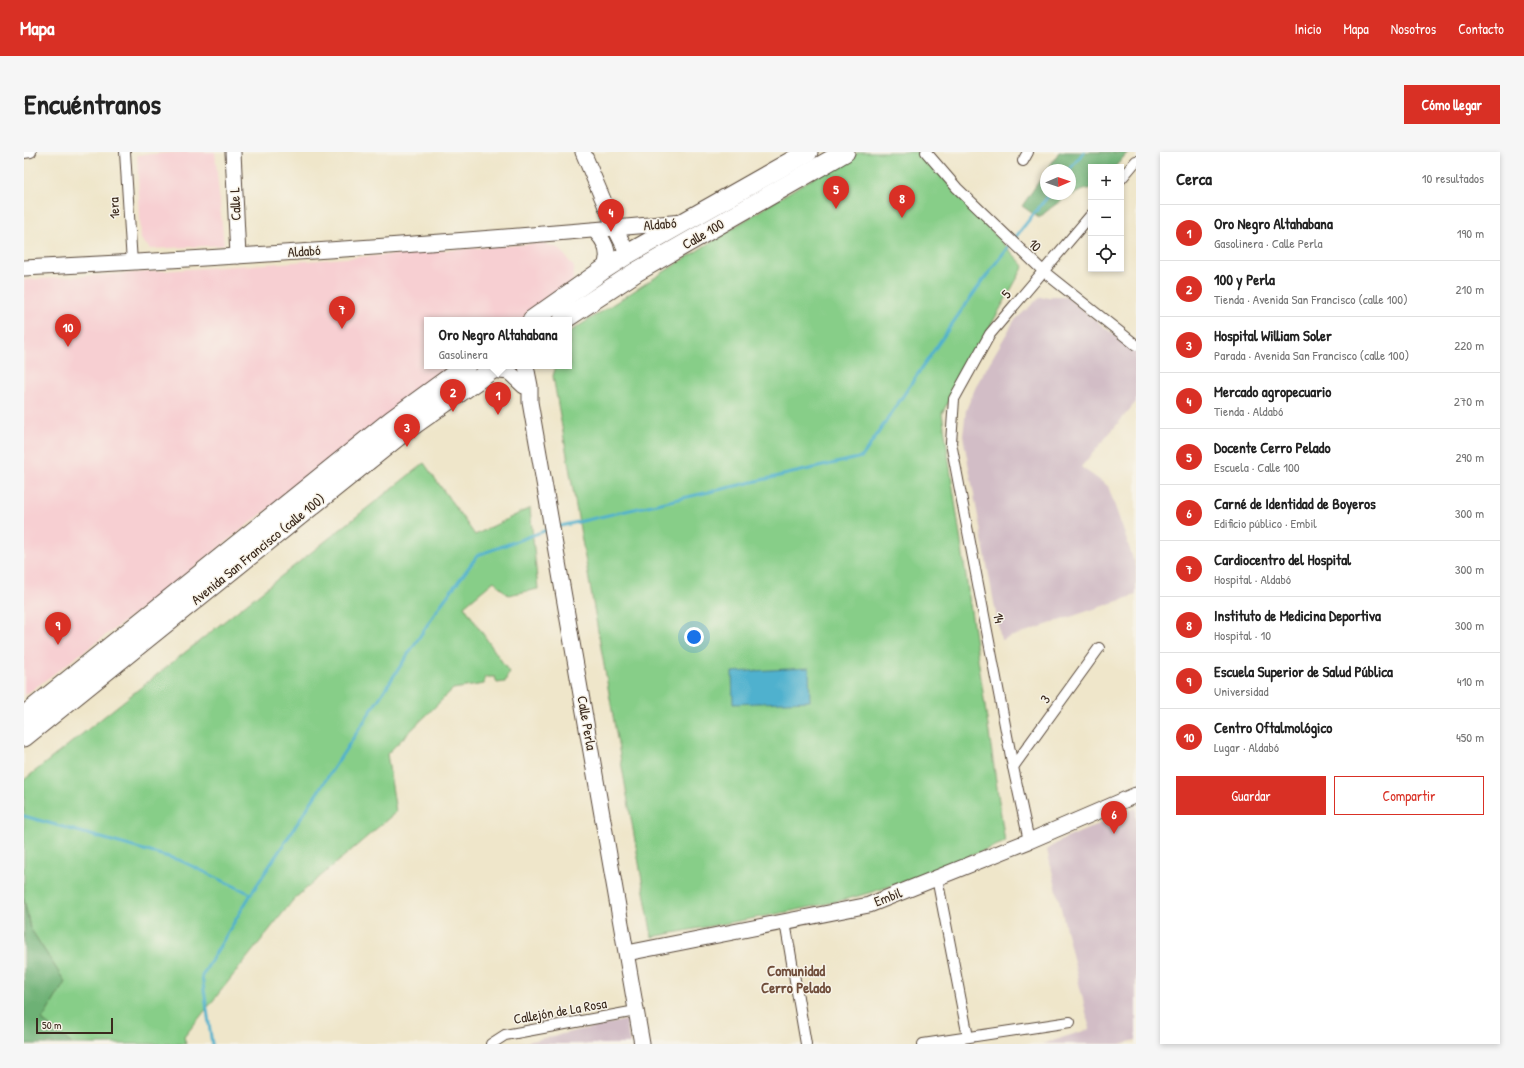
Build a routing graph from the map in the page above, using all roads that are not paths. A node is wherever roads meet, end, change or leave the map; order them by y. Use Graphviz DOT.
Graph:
graph roads {
  1 [pos="32,152"];
  2 [pos="125,152"];
  3 [pos="233,152"];
  4 [pos="583,152"];
  5 [pos="808,152"];
  6 [pos="845,152"];
  7 [pos="926,152"];
  8 [pos="1028,152"];
  9 [pos="24,153"];
  10 [pos="1023,161"];
  11 [pos="1136,161"];
  12 [pos="1124,175"];
  13 [pos="603,199"];
  14 [pos="1088,219"];
  15 [pos="688,221"];
  16 [pos="615,228"];
  17 [pos="590,231"];
  18 [pos="628,254"];
  19 [pos="238,256"];
  20 [pos="132,263"];
  21 [pos="24,268"];
  22 [pos="602,270"];
  23 [pos="636,272"];
  24 [pos="1043,272"];
  25 [pos="536,317"];
  26 [pos="568,317"];
  27 [pos="1136,345"];
  28 [pos="462,369"];
  29 [pos="493,369"];
  30 [pos="498,369"];
  31 [pos="522,369"];
  32 [pos="526,369"];
  33 [pos="532,369"];
  34 [pos="527,386"];
  35 [pos="954,399"];
  36 [pos="1099,648"];
  37 [pos="24,716"];
  38 [pos="24,737"];
  39 [pos="1013,767"];
  40 [pos="1136,795"];
  41 [pos="1029,841"];
  42 [pos="937,878"];
  43 [pos="785,922"];
  44 [pos="627,953"];
  45 [pos="636,1011"];
  46 [pos="1070,1022"];
  47 [pos="968,1037"];
  48 [pos="491,1044"];
  49 [pos="642,1044"];
  50 [pos="806,1044"];
  51 [pos="923,1044"];
  1 -- 9 [label="street"];
  2 -- 20 [label="street, 1era"];
  3 -- 19 [label="main road, Calle L"];
  4 -- 13 [label="main road"];
  5 -- 15 [label="highway, Calle 100"];
  6 -- 23 [label="highway, Calle 100"];
  7 -- 24 [label="street, 10"];
  8 -- 10 [label="street"];
  11 -- 12 [label="street"];
  13 -- 16 [label="main road"];
  13 -- 17 [label="main road"];
  14 -- 24 [label="street, 5"];
  15 -- 16 [label="main road, Aldabó"];
  15 -- 18 [label="highway, Calle 100"];
  16 -- 17 [label="main road, Aldabó"];
  16 -- 18 [label="main road"];
  17 -- 18 [label="main road, Aldabó"];
  17 -- 19 [label="main road, Aldabó"];
  17 -- 22 [label="main road"];
  18 -- 22 [label="highway, Calle 100"];
  18 -- 23 [label="highway"];
  19 -- 20 [label="main road, Aldabó"];
  20 -- 21 [label="main road, Aldabó"];
  22 -- 25 [label="highway, Calle 100"];
  23 -- 26 [label="highway, Calle 100"];
  24 -- 27 [label="street, 10"];
  24 -- 35 [label="street, 5"];
  28 -- 37 [label="highway, Avenida San Francisco (calle 100)"];
  29 -- 38 [label="highway, Avenida San Francisco (calle 100)"];
  30 -- 34 [label="main road"];
  31 -- 34 [label="main road, Calle Perla"];
  32 -- 34 [label="main road, Calle Perla"];
  33 -- 34 [label="main road"];
  34 -- 44 [label="main road, Calle Perla"];
  35 -- 39 [label="street, 14"];
  36 -- 39 [label="street, 3"];
  39 -- 41 [label="street, 14"];
  40 -- 41 [label="main road, Embil"];
  41 -- 42 [label="main road, Embil"];
  42 -- 43 [label="main road, Embil"];
  42 -- 47 [label="street"];
  43 -- 44 [label="main road, Embil"];
  43 -- 50 [label="street"];
  44 -- 45 [label="main road, Calle Perla"];
  45 -- 48 [label="street, Callejón de La Rosa"];
  45 -- 49 [label="main road, Calle Perla"];
  46 -- 47 [label="street"];
  47 -- 51 [label="street"];
}
